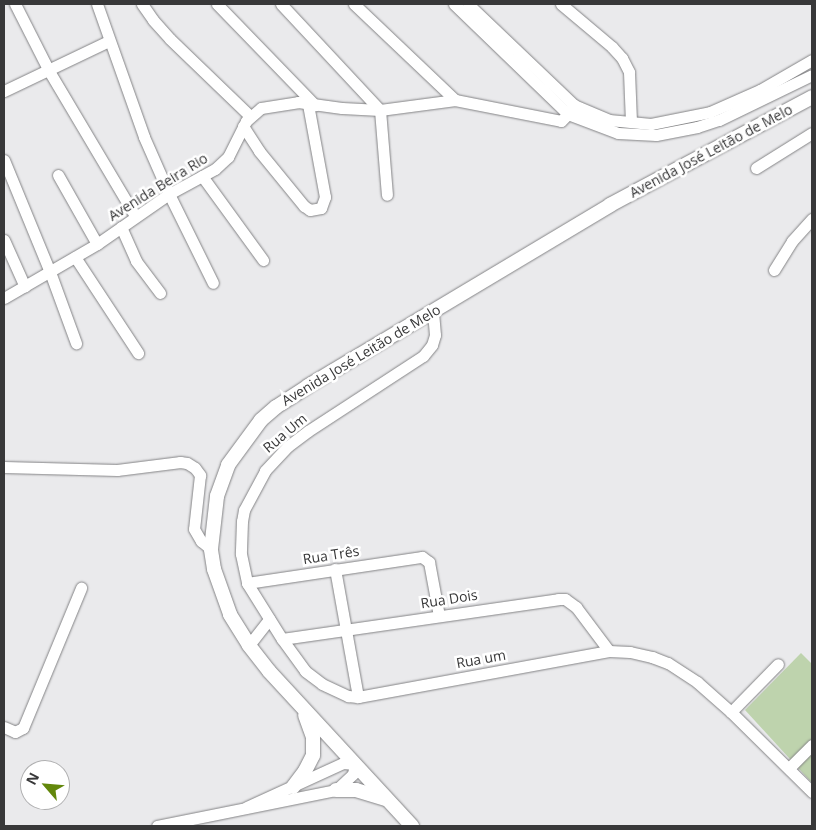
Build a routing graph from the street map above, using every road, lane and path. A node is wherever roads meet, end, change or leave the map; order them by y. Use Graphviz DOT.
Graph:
graph roads {
  1 [pos="15,4"];
  2 [pos="97,4"];
  3 [pos="142,4"];
  4 [pos="217,4"];
  5 [pos="281,4"];
  6 [pos="354,4"];
  7 [pos="454,4"];
  8 [pos="468,4"];
  9 [pos="561,4"];
  10 [pos="109,40"];
  11 [pos="809,62"];
  12 [pos="49,71"];
  13 [pos="812,75"];
  14 [pos="6,87"];
  15 [pos="812,97"];
  16 [pos="455,100"];
  17 [pos="311,104"];
  18 [pos="380,110"];
  19 [pos="571,110"];
  20 [pos="246,121"];
  21 [pos="631,121"];
  22 [pos="608,124"];
  23 [pos="812,133"];
  24 [pos="4,160"];
  25 [pos="756,168"];
  26 [pos="58,175"];
  27 [pos="202,176"];
  28 [pos="169,194"];
  29 [pos="387,195"];
  30 [pos="134,216"];
  31 [pos="812,218"];
  32 [pos="121,227"];
  33 [pos="4,240"];
  34 [pos="97,244"];
  35 [pos="75,257"];
  36 [pos="262,260"];
  37 [pos="774,270"];
  38 [pos="50,272"];
  39 [pos="213,283"];
  40 [pos="25,287"];
  41 [pos="160,293"];
  42 [pos="4,298"];
  43 [pos="433,312"];
  44 [pos="76,343"];
  45 [pos="138,353"];
  46 [pos="4,466"];
  47 [pos="211,549"];
  48 [pos="335,569"];
  49 [pos="247,584"];
  50 [pos="81,588"];
  51 [pos="439,616"];
  52 [pos="269,619"];
  53 [pos="346,631"];
  54 [pos="282,639"];
  55 [pos="249,645"];
  56 [pos="609,651"];
  57 [pos="778,664"];
  58 [pos="358,697"];
  59 [pos="303,710"];
  60 [pos="731,712"];
  61 [pos="7,731"];
  62 [pos="812,745"];
  63 [pos="355,764"];
  64 [pos="790,768"];
  65 [pos="293,787"];
  66 [pos="336,790"];
  67 [pos="812,792"];
  68 [pos="389,800"];
  69 [pos="247,806"];
  70 [pos="157,826"];
  71 [pos="412,826"];
  1 -- 12 [label="street"];
  2 -- 10 [label="street"];
  3 -- 20 [label="street"];
  4 -- 17 [label="street"];
  5 -- 18 [label="street"];
  6 -- 16 [label="street"];
  7 -- 19 [label="street, Avenida José Leitão de Melo"];
  8 -- 19 [label="street, Avenida José Leitão de Melo"];
  9 -- 21 [label="street"];
  10 -- 12 [label="street"];
  10 -- 28 [label="street"];
  11 -- 21 [label="street, Avenida José Leitão de Melo"];
  12 -- 14 [label="street"];
  12 -- 30 [label="street"];
  13 -- 22 [label="street, Avenida José Leitão de Melo"];
  15 -- 43 [label="main road, Avenida José Leitão de Melo"];
  16 -- 18 [label="street"];
  16 -- 19 [label="street"];
  17 -- 18 [label="street"];
  17 -- 20 [label="street"];
  17 -- 20 [label="street"];
  18 -- 29 [label="street"];
  19 -- 22 [label="street, Avenida José Leitão de Melo"];
  20 -- 27 [label="street, Avenida Beira Rio"];
  21 -- 22 [label="street, Avenida José Leitão de Melo"];
  23 -- 25 [label="street"];
  24 -- 38 [label="street"];
  26 -- 34 [label="street"];
  27 -- 28 [label="street, Avenida Beira Rio"];
  27 -- 36 [label="street"];
  28 -- 30 [label="street, Avenida Beira Rio"];
  28 -- 39 [label="street"];
  30 -- 32 [label="street, Avenida Beira Rio"];
  31 -- 37 [label="street"];
  32 -- 34 [label="street, Avenida Beira Rio"];
  32 -- 41 [label="street"];
  33 -- 40 [label="street"];
  34 -- 35 [label="street, Avenida Beira Rio"];
  35 -- 38 [label="street, Avenida Beira Rio"];
  35 -- 45 [label="street"];
  38 -- 40 [label="street, Avenida Beira Rio"];
  38 -- 44 [label="street"];
  40 -- 42 [label="street, Avenida Beira Rio"];
  43 -- 47 [label="main road, Avenida José Leitão de Melo"];
  43 -- 49 [label="street, Rua Um"];
  46 -- 47 [label="street"];
  47 -- 55 [label="main road, Avenida José Leitão de Melo"];
  48 -- 49 [label="street, Rua Três"];
  48 -- 51 [label="street, Rua Três"];
  48 -- 53 [label="street"];
  49 -- 52 [label="street, Rua Um"];
  50 -- 61 [label="street"];
  51 -- 53 [label="street, Rua Dois"];
  51 -- 56 [label="street, Rua Dois"];
  52 -- 54 [label="street, Rua Um"];
  52 -- 55 [label="street"];
  53 -- 54 [label="street, Rua Dois"];
  53 -- 58 [label="street"];
  54 -- 58 [label="street, Rua Um"];
  55 -- 59 [label="main road, Avenida José Leitão de Melo"];
  56 -- 58 [label="street, Rua um"];
  56 -- 60 [label="street, Rua um"];
  57 -- 60 [label="street"];
  59 -- 63 [label="main road, Avenida José Leitão de Melo"];
  59 -- 65 [label="main road"];
  60 -- 64 [label="street, Rua um"];
  62 -- 64 [label="street"];
  63 -- 65 [label="street"];
  63 -- 66 [label="street"];
  63 -- 68 [label="main road, Avenida José Leitão de Melo"];
  64 -- 67 [label="street, Rua um"];
  65 -- 69 [label="street"];
  66 -- 68 [label="main road"];
  66 -- 69 [label="street"];
  68 -- 71 [label="main road, Avenida José Leitão de Melo"];
  69 -- 70 [label="street"];
}
